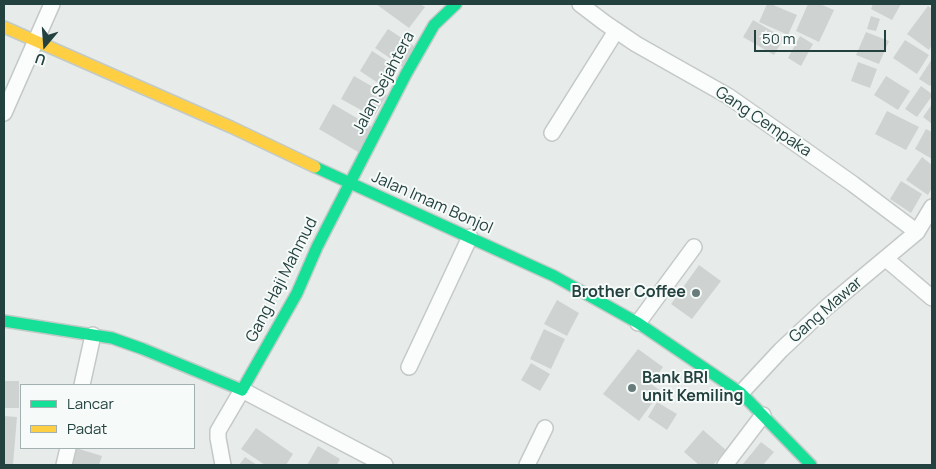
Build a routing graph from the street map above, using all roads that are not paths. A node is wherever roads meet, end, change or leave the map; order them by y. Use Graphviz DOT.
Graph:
graph roads {
  1 [pos="52,4"];
  2 [pos="456,4"];
  3 [pos="580,4"];
  4 [pos="4,27"];
  5 [pos="616,31"];
  6 [pos="34,42"];
  7 [pos="4,112"];
  8 [pos="552,132"];
  9 [pos="350,184"];
  10 [pos="932,208"];
  11 [pos="917,232"];
  12 [pos="470,237"];
  13 [pos="694,247"];
  14 [pos="886,259"];
  15 [pos="932,298"];
  16 [pos="4,321"];
  17 [pos="638,322"];
  18 [pos="94,335"];
  19 [pos="409,367"];
  20 [pos="82,384"];
  21 [pos="242,390"];
  22 [pos="742,393"];
  23 [pos="763,415"];
  24 [pos="545,428"];
  25 [pos="68,449"];
  26 [pos="64,465"];
  27 [pos="223,465"];
  28 [pos="384,465"];
  29 [pos="527,465"];
  30 [pos="725,465"];
  31 [pos="811,465"];
  1 -- 6 [label="street"];
  2 -- 9 [label="main road, Jalan Sejahtera"];
  3 -- 5 [label="street, Gang Cempaka"];
  4 -- 6 [label="main road, Jalan Imam Bonjol"];
  5 -- 8 [label="street"];
  5 -- 11 [label="street, Gang Cempaka"];
  6 -- 7 [label="street"];
  6 -- 9 [label="main road, Jalan Imam Bonjol"];
  9 -- 12 [label="main road, Jalan Imam Bonjol"];
  9 -- 21 [label="main road, Gang Haji Mahmud"];
  10 -- 11 [label="street"];
  11 -- 14 [label="street, Gang Mawar"];
  12 -- 17 [label="main road, Jalan Imam Bonjol"];
  12 -- 19 [label="street"];
  13 -- 17 [label="street"];
  14 -- 15 [label="street"];
  14 -- 22 [label="street, Gang Mawar"];
  16 -- 18 [label="main road"];
  17 -- 22 [label="main road, Jalan Imam Bonjol"];
  18 -- 20 [label="street"];
  18 -- 21 [label="main road"];
  21 -- 27 [label="street"];
  21 -- 28 [label="street"];
  22 -- 23 [label="main road, Jalan Imam Bonjol"];
  23 -- 30 [label="street"];
  23 -- 31 [label="main road, Jalan Imam Bonjol"];
  24 -- 29 [label="street"];
  25 -- 26 [label="street"];
}
